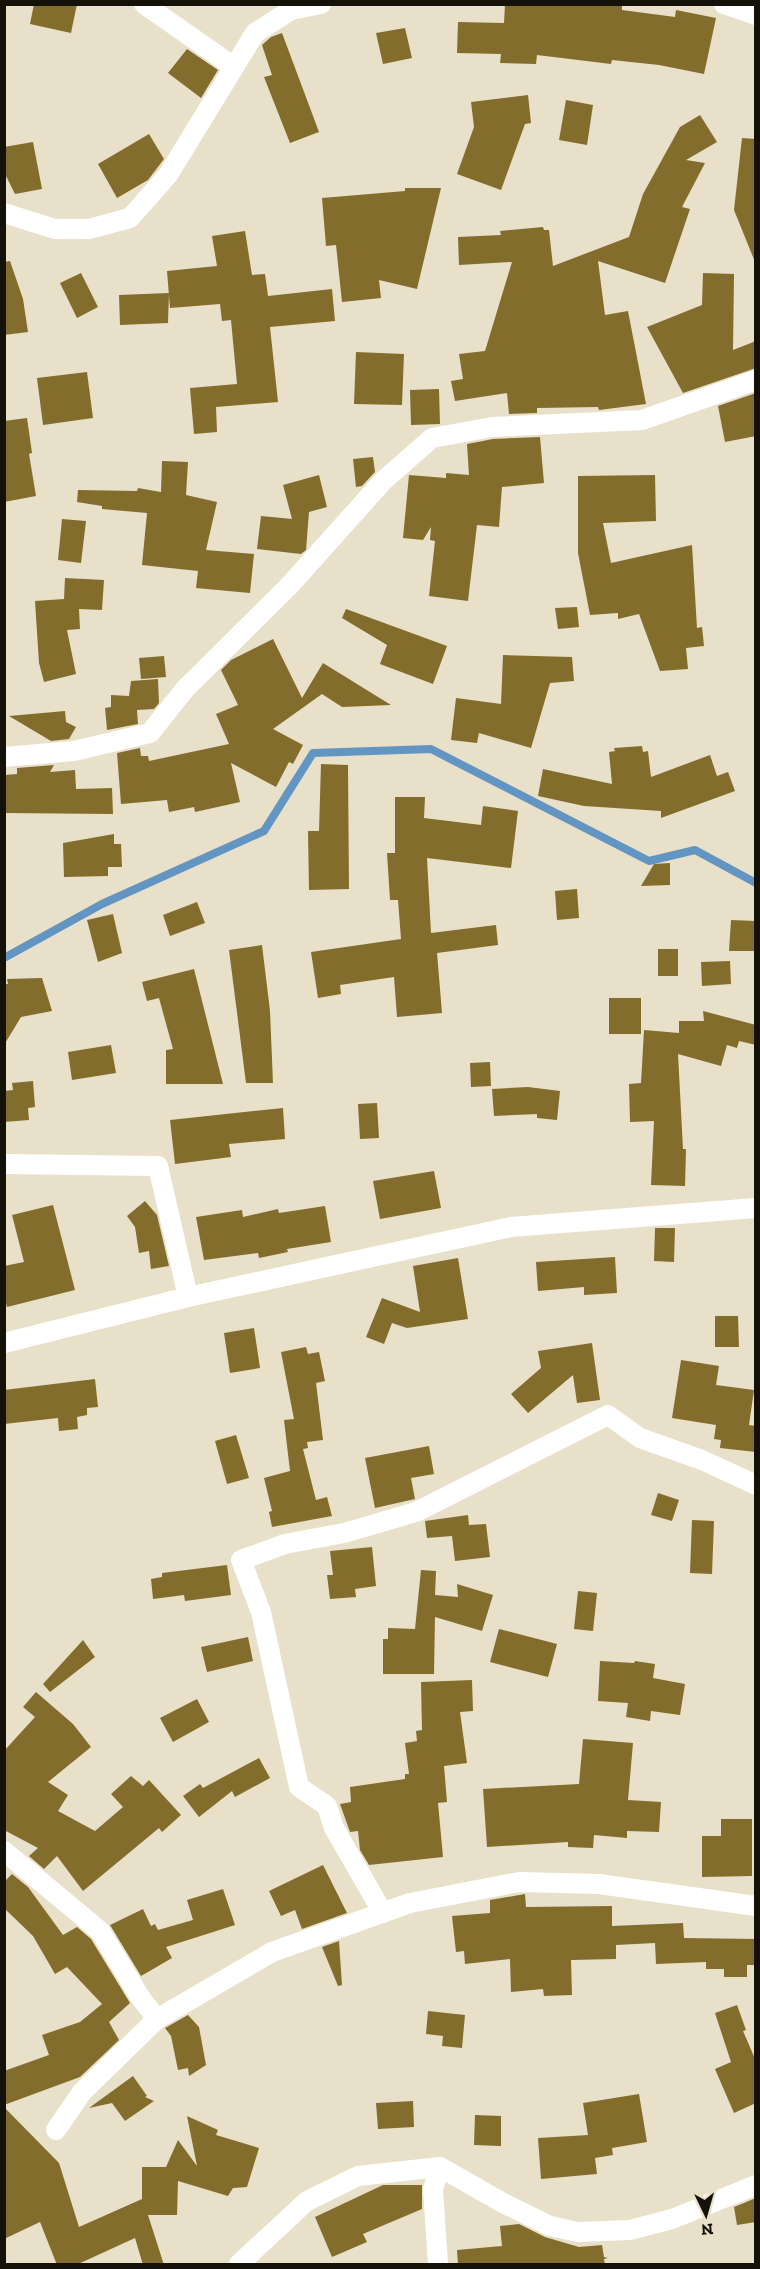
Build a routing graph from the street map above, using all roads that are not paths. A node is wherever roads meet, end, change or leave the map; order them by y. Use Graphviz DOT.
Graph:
graph roads {
  1 [pos="144,4"];
  2 [pos="321,4"];
  3 [pos="724,4"];
  4 [pos="290,7"];
  5 [pos="756,15"];
  6 [pos="234,67"];
  7 [pos="4,213"];
  8 [pos="756,380"];
  9 [pos="4,757"];
  10 [pos="4,1164"];
  11 [pos="755,1206"];
  12 [pos="188,1297"];
  13 [pos="4,1342"];
  14 [pos="756,1485"];
  15 [pos="4,1851"];
  16 [pos="756,1906"];
  17 [pos="383,1913"];
  18 [pos="157,2019"];
  19 [pos="56,2130"];
  20 [pos="440,2167"];
  21 [pos="756,2185"];
  22 [pos="239,2265"];
  23 [pos="438,2265"];
  1 -- 6 [label="street"];
  2 -- 4 [label="street"];
  3 -- 5 [label="street"];
  4 -- 6 [label="street"];
  6 -- 7 [label="street"];
  8 -- 9 [label="street"];
  10 -- 12 [label="street"];
  11 -- 12 [label="street"];
  12 -- 13 [label="street"];
  14 -- 17 [label="street"];
  15 -- 18 [label="street"];
  16 -- 17 [label="street"];
  17 -- 18 [label="street"];
  18 -- 19 [label="street"];
  20 -- 21 [label="street"];
  20 -- 22 [label="street"];
  20 -- 23 [label="street"];
}
